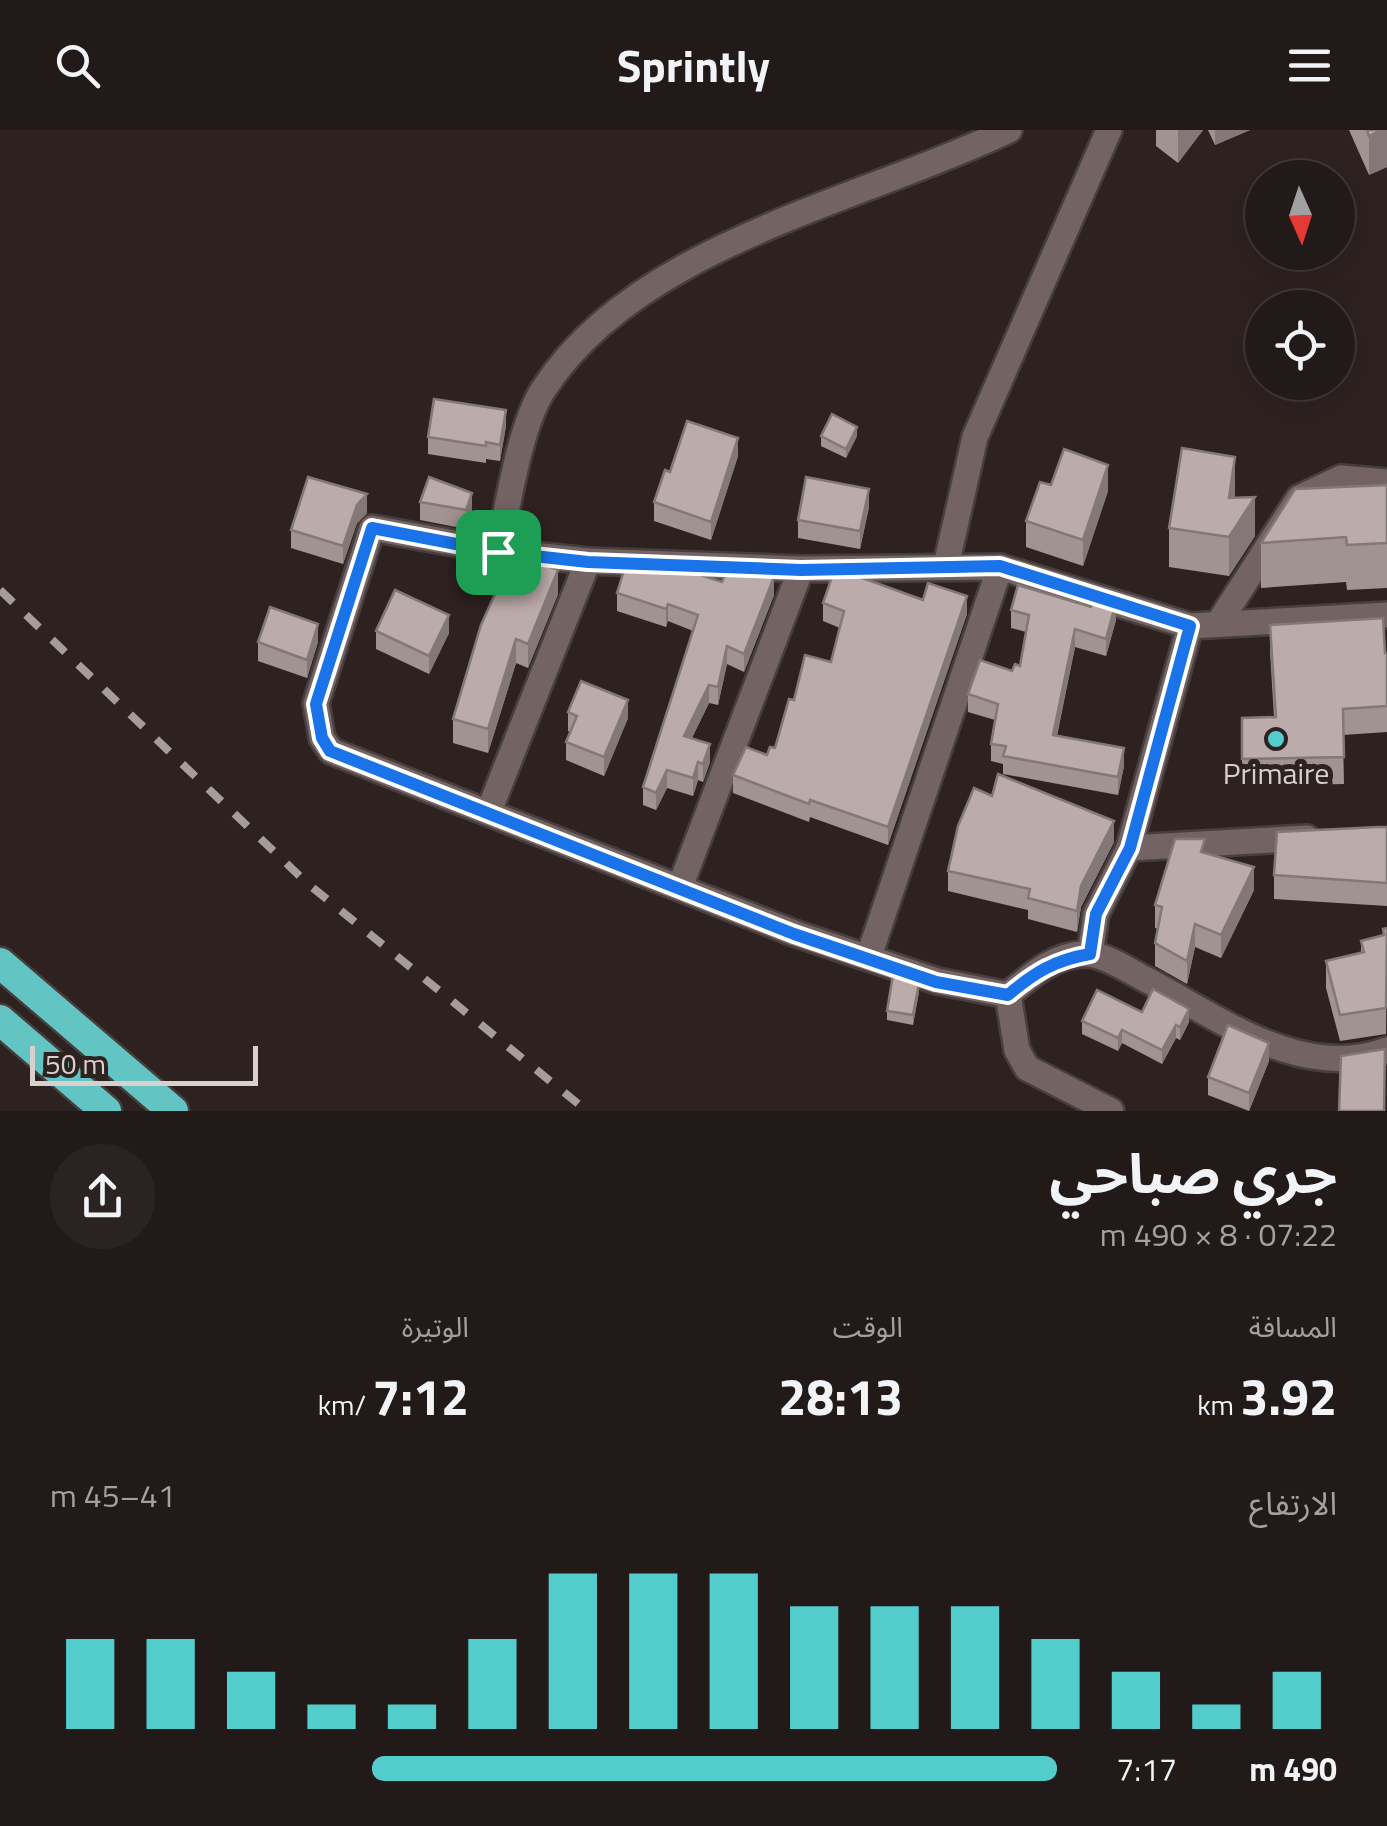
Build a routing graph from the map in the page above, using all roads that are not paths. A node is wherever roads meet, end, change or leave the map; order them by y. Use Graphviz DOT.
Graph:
graph roads {
  1 [pos="1009,130"];
  2 [pos="1109,130"];
  3 [pos="1387,482"];
  4 [pos="498,552"];
  5 [pos="588,562"];
  6 [pos="946,566"];
  7 [pos="1000,566"];
  8 [pos="801,570"];
  9 [pos="1387,615"];
  10 [pos="1218,624"];
  11 [pos="1190,626"];
  12 [pos="490,812"];
  13 [pos="1328,836"];
  14 [pos="1130,848"];
  15 [pos="680,887"];
  16 [pos="1090,954"];
  17 [pos="868,956"];
  18 [pos="0,963"];
  19 [pos="1008,995"];
  20 [pos="0,1020"];
  21 [pos="1387,1050"];
  22 [pos="106,1111"];
  23 [pos="173,1111"];
  24 [pos="1111,1111"];
  1 -- 4 [label="street"];
  2 -- 6 [label="street"];
  3 -- 10 [label="street"];
  4 -- 5 [label="street"];
  4 -- 12 [label="street"];
  5 -- 8 [label="street"];
  5 -- 12 [label="street"];
  6 -- 7 [label="street"];
  6 -- 8 [label="street"];
  7 -- 11 [label="street"];
  7 -- 17 [label="street"];
  8 -- 15 [label="street"];
  9 -- 10 [label="street"];
  10 -- 11 [label="street"];
  11 -- 14 [label="street"];
  12 -- 15 [label="street"];
  13 -- 14 [label="street"];
  14 -- 16 [label="street"];
  15 -- 17 [label="street"];
  16 -- 19 [label="street"];
  16 -- 21 [label="street"];
  17 -- 19 [label="street"];
  18 -- 23 [label="highway"];
  19 -- 24 [label="street"];
  20 -- 22 [label="highway"];
}
